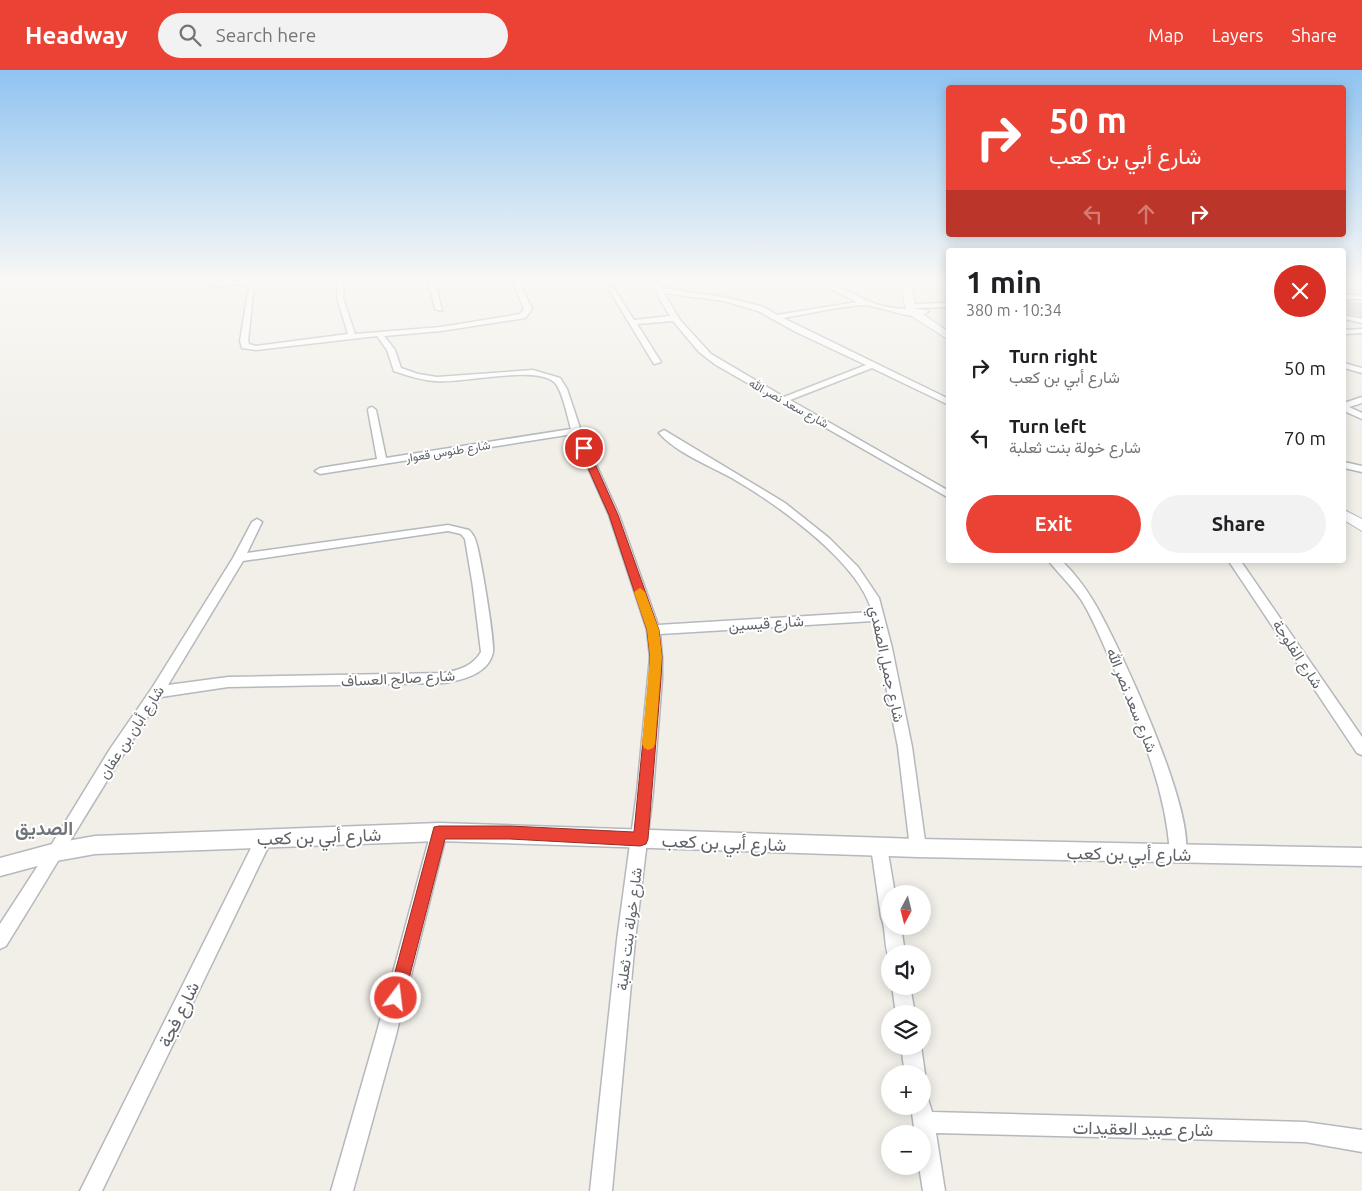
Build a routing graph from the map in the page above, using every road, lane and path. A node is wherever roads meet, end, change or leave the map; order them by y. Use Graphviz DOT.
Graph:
graph roads {
  1 [pos="245,334"];
  2 [pos="375,334"];
  3 [pos="379,334"];
  4 [pos="640,334"];
  5 [pos="688,334"];
  6 [pos="810,334"];
  7 [pos="352,336"];
  8 [pos="657,362"];
  9 [pos="871,366"];
  10 [pos="1346,366"];
  11 [pos="1362,371"];
  12 [pos="783,400"];
  13 [pos="1362,400"];
  14 [pos="946,401"];
  15 [pos="1346,406"];
  16 [pos="1346,408"];
  17 [pos="372,410"];
  18 [pos="1362,416"];
  19 [pos="576,432"];
  20 [pos="664,433"];
  21 [pos="382,461"];
  22 [pos="1346,465"];
  23 [pos="1362,469"];
  24 [pos="320,471"];
  25 [pos="946,493"];
  26 [pos="1346,515"];
  27 [pos="257,522"];
  28 [pos="1362,526"];
  29 [pos="239,558"];
  30 [pos="1057,563"];
  31 [pos="1236,563"];
  32 [pos="878,616"];
  33 [pos="653,630"];
  34 [pos="157,692"];
  35 [pos="1362,749"];
  36 [pos="439,832"];
  37 [pos="265,837"];
  38 [pos="640,839"];
  39 [pos="879,847"];
  40 [pos="918,848"];
  41 [pos="56,852"];
  42 [pos="1178,854"];
  43 [pos="1362,857"];
  44 [pos="0,867"];
  45 [pos="885,885"];
  46 [pos="0,940"];
  47 [pos="931,1114"];
  48 [pos="922,1115"];
  49 [pos="1362,1141"];
  50 [pos="91,1191"];
  51 [pos="342,1191"];
  52 [pos="601,1191"];
  53 [pos="934,1191"];
  1 -- 7 [label="street"];
  2 -- 7 [label="street"];
  3 -- 19 [label="street, شارع خولة بنت ثعلبة"];
  4 -- 8 [label="street"];
  5 -- 12 [label="street, شارع سعد نصر الله"];
  6 -- 9 [label="street"];
  9 -- 12 [label="street"];
  9 -- 14 [label="street"];
  10 -- 11 [label="street"];
  12 -- 25 [label="street, شارع سعد نصر الله"];
  13 -- 15 [label="street"];
  16 -- 18 [label="street"];
  17 -- 21 [label="street"];
  19 -- 21 [label="street, شارع طنوس قعوار"];
  19 -- 33 [label="street, شارع خولة بنت ثعلبة"];
  20 -- 32 [label="street, شارع جميل الصفدي"];
  21 -- 24 [label="street, شارع طنوس قعوار"];
  22 -- 23 [label="street"];
  26 -- 28 [label="main road"];
  27 -- 29 [label="street, شارع أبان بن عفان"];
  29 -- 34 [label="street, شارع أبان بن عفان"];
  29 -- 34 [label="street, شارع صالح العساف"];
  30 -- 42 [label="street, شارع سعد نصر الله"];
  31 -- 35 [label="street, شارع الفلوجة"];
  32 -- 33 [label="street, شارع قيسين"];
  32 -- 40 [label="street, شارع جميل الصفدي"];
  33 -- 38 [label="street, شارع خولة بنت ثعلبة"];
  34 -- 41 [label="street, شارع أبان بن عفان"];
  36 -- 37 [label="street, شارع أبي بن كعب"];
  36 -- 38 [label="street, شارع أبي بن كعب"];
  36 -- 51 [label="street"];
  37 -- 41 [label="street, شارع أبي بن كعب"];
  37 -- 50 [label="street, شارع فجة"];
  38 -- 39 [label="street, شارع أبي بن كعب"];
  38 -- 52 [label="street, شارع خولة بنت ثعلبة"];
  39 -- 40 [label="street, شارع أبي بن كعب"];
  39 -- 45 [label="street"];
  40 -- 42 [label="street, شارع أبي بن كعب"];
  41 -- 44 [label="street, شارع أبي بن كعب"];
  41 -- 46 [label="street, شارع أبان بن عفان"];
  42 -- 43 [label="street, شارع أبي بن كعب"];
  47 -- 49 [label="street, شارع عبيد العقيدات"];
  48 -- 53 [label="street"];
}
